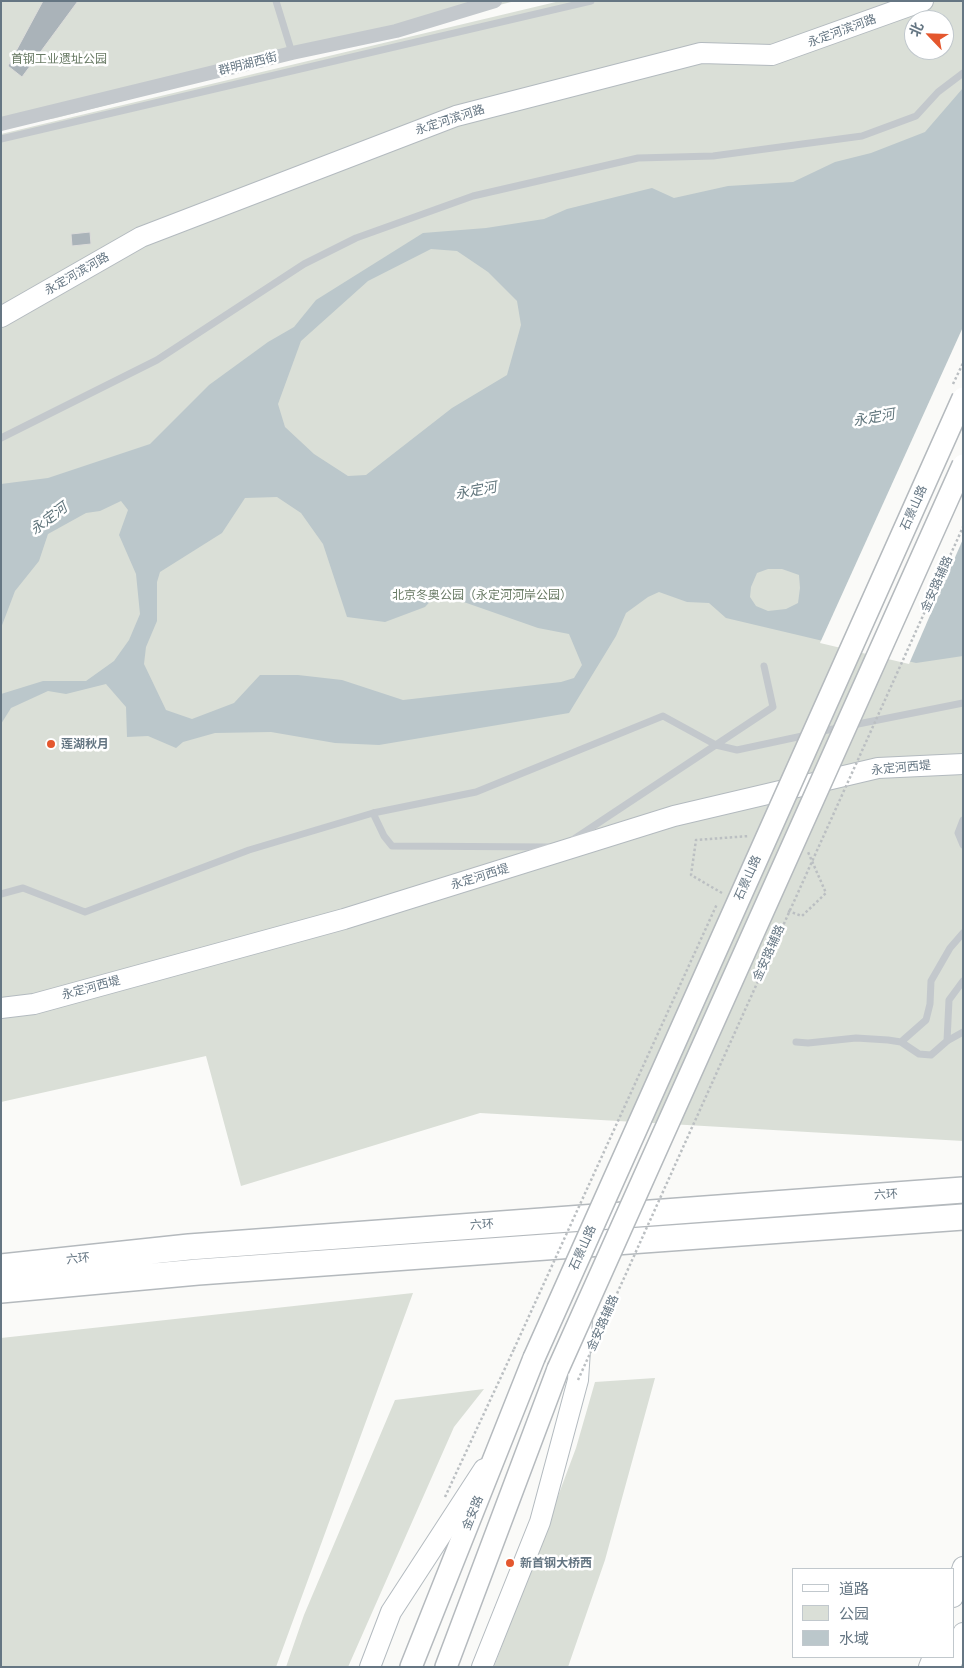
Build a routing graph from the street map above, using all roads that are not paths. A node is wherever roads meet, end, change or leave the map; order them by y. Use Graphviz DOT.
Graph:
graph roads {
  1 [pos="276,1"];
  2 [pos="495,1"];
  3 [pos="591,1"];
  4 [pos="923,1"];
  5 [pos="292,53"];
  6 [pos="963,73"];
  7 [pos="1,124"];
  8 [pos="1,139"];
  9 [pos="1,317"];
  10 [pos="963,398"];
  11 [pos="1,438"];
  12 [pos="963,465"];
  13 [pos="764,666"];
  14 [pos="963,703"];
  15 [pos="716,745"];
  16 [pos="963,764"];
  17 [pos="373,812"];
  18 [pos="963,820"];
  19 [pos="963,844"];
  20 [pos="562,849"];
  21 [pos="1,894"];
  22 [pos="963,933"];
  23 [pos="963,981"];
  24 [pos="1,1008"];
  25 [pos="963,1032"];
  26 [pos="947,1041"];
  27 [pos="796,1042"];
  28 [pos="901,1042"];
  29 [pos="963,1190"];
  30 [pos="963,1217"];
  31 [pos="1,1267"];
  32 [pos="1,1290"];
  33 [pos="582,1316"];
  34 [pos="534,1358"];
  35 [pos="501,1444"];
  36 [pos="963,1567"];
  37 [pos="954,1594"];
  38 [pos="963,1633"];
  39 [pos="954,1657"];
  40 [pos="370,1667"];
  41 [pos="411,1667"];
  42 [pos="446,1667"];
  43 [pos="482,1667"];
  1 -- 5 [label="lane"];
  2 -- 5 [label="street, 群明湖西街"];
  3 -- 8 [label="lane"];
  4 -- 9 [label="street, 永定河滨河路"];
  5 -- 7 [label="street, 群明湖西街"];
  6 -- 11 [label="lane"];
  10 -- 34 [label="main road, 石景山路, bridge"];
  12 -- 33 [label="main road, bridge"];
  13 -- 15 [label="lane"];
  14 -- 15 [label="lane"];
  15 -- 17 [label="lane"];
  15 -- 20 [label="lane"];
  16 -- 20 [label="street, 永定河西堤"];
  17 -- 20 [label="lane"];
  17 -- 21 [label="lane"];
  18 -- 19 [label="lane"];
  20 -- 24 [label="street, 永定河西堤"];
  22 -- 28 [label="lane"];
  23 -- 26 [label="lane"];
  25 -- 26 [label="lane"];
  26 -- 28 [label="lane"];
  27 -- 28 [label="lane"];
  29 -- 31 [label="highway, 六环"];
  30 -- 32 [label="highway, 六环"];
  33 -- 42 [label="main road, bridge"];
  33 -- 43 [label="street, 金安路辅路"];
  34 -- 35 [label="main road, 金安路"];
  35 -- 40 [label="street"];
  35 -- 41 [label="main road, 金安路"];
  36 -- 37 [label="street"];
  38 -- 39 [label="street"];
}
